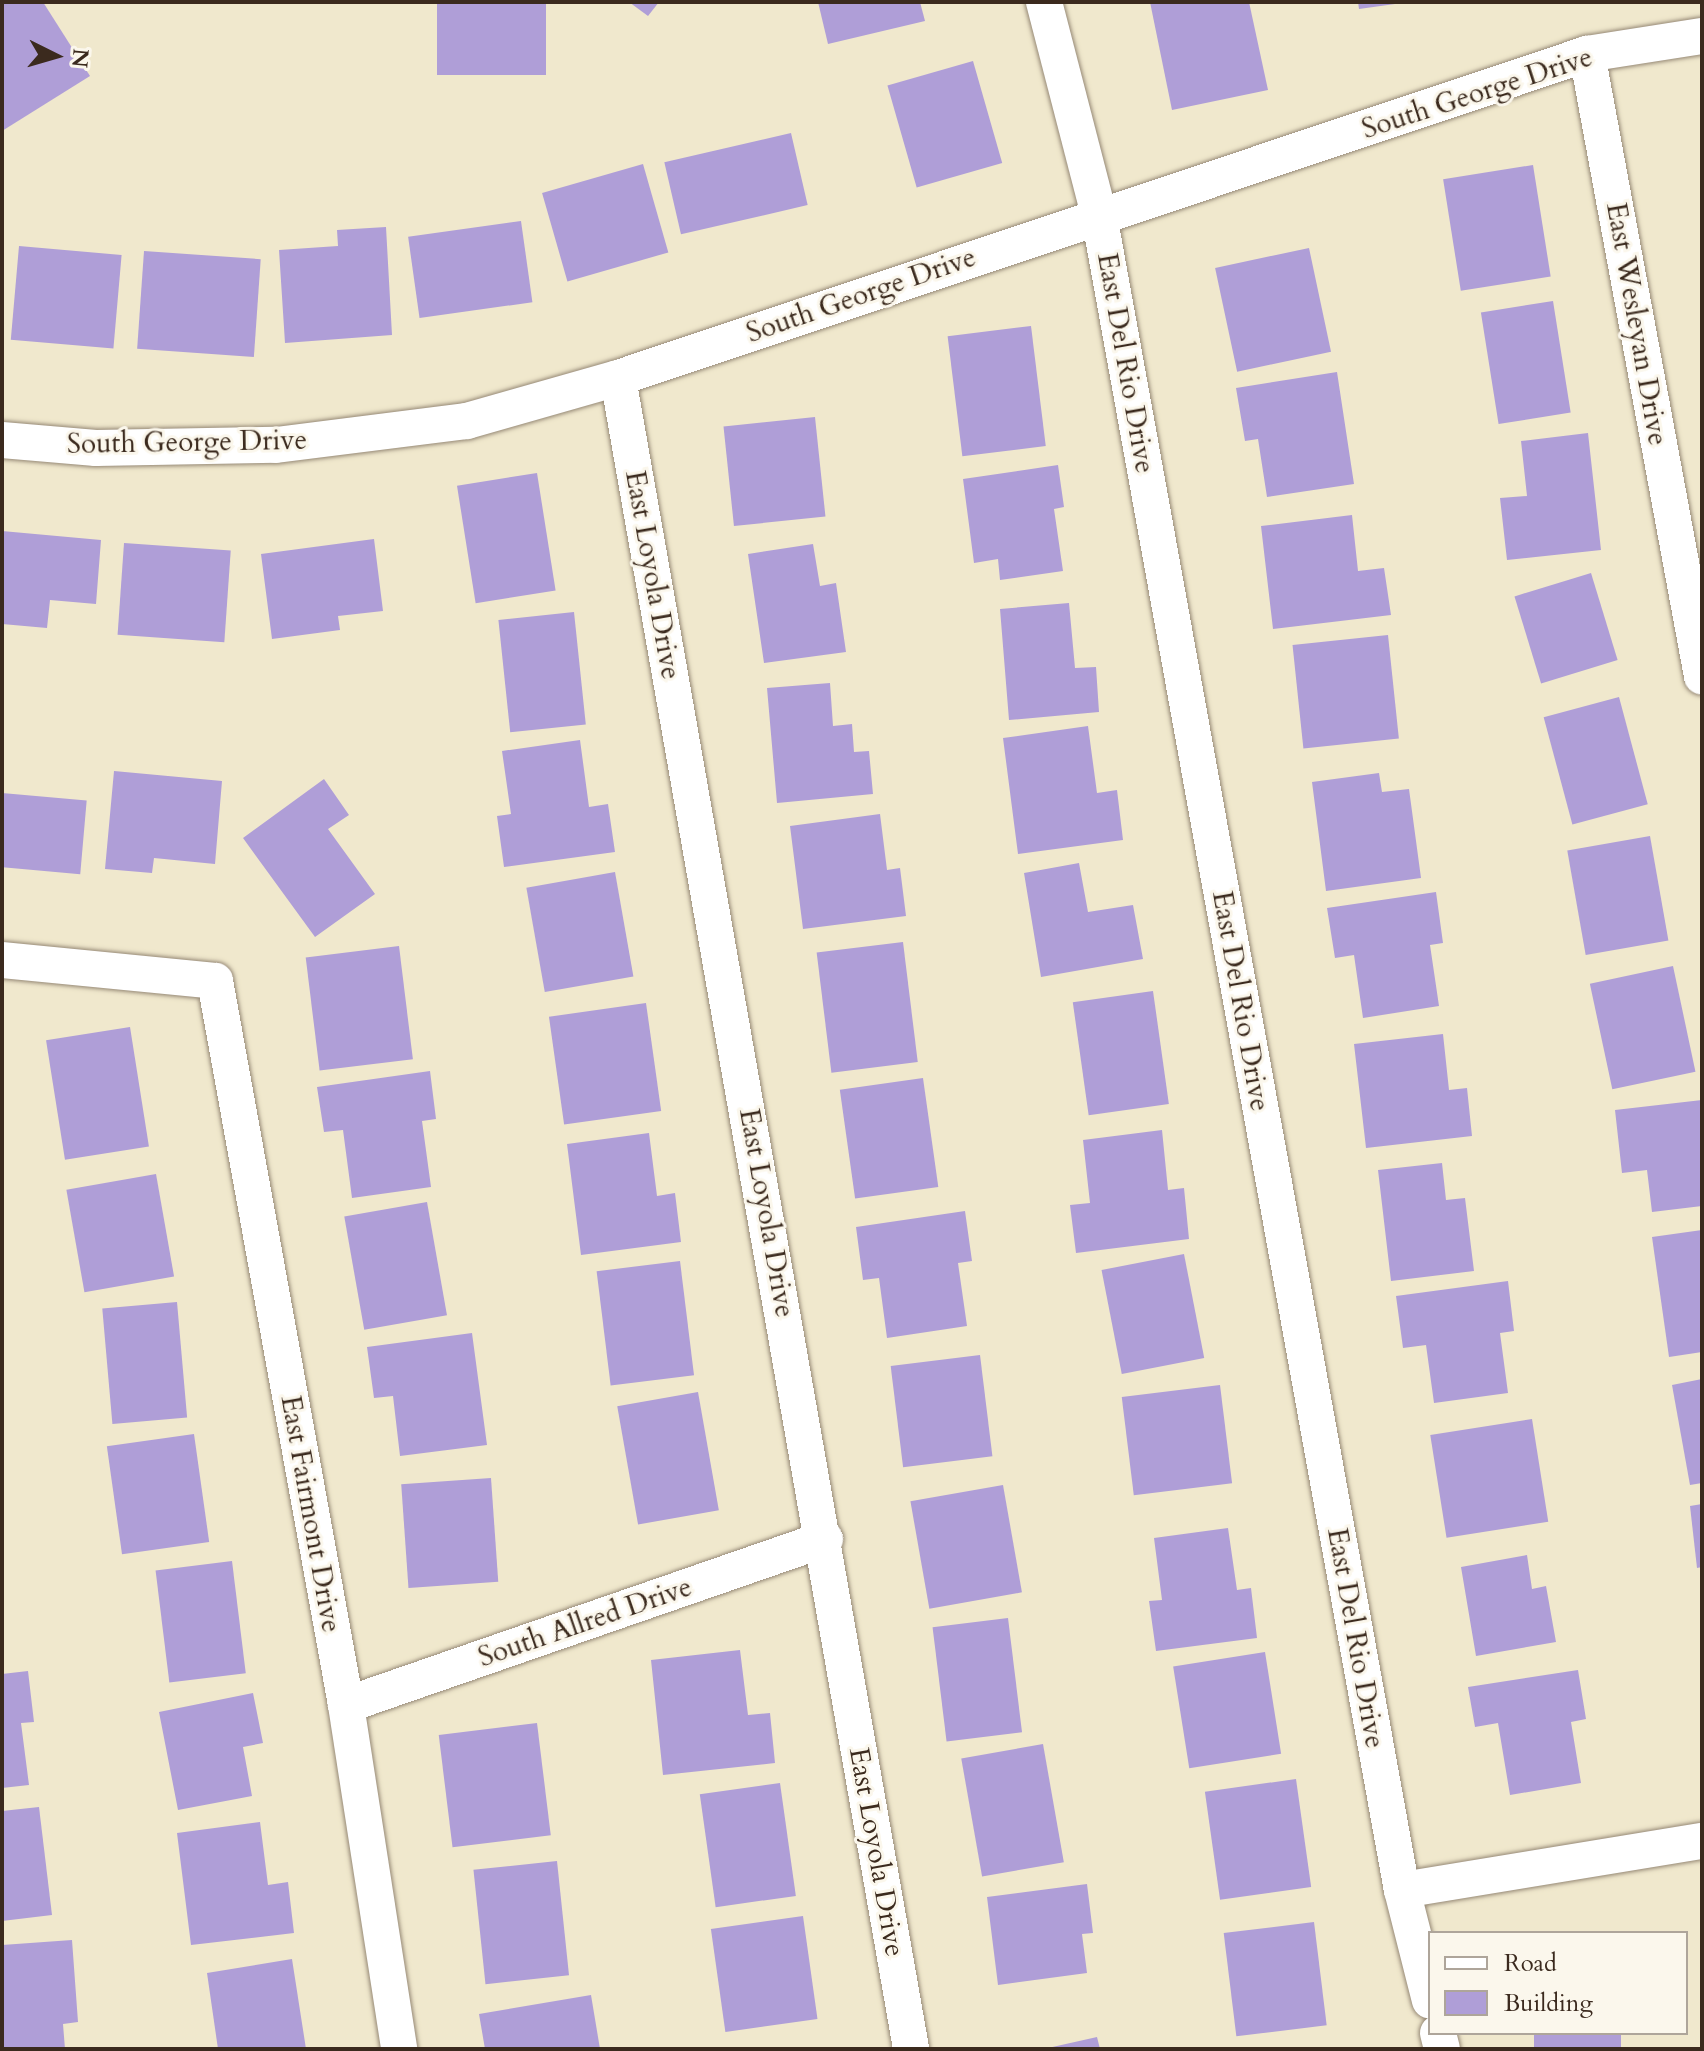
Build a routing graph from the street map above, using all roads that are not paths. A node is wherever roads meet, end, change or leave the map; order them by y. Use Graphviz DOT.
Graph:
graph roads {
  1 [pos="1044,2"];
  2 [pos="1702,36"];
  3 [pos="1587,54"];
  4 [pos="1099,215"];
  5 [pos="618,378"];
  6 [pos="2,440"];
  7 [pos="1695,593"];
  8 [pos="1702,676"];
  9 [pos="2,960"];
  10 [pos="825,1539"];
  11 [pos="346,1705"];
  12 [pos="1702,1841"];
  13 [pos="1402,1890"];
  14 [pos="1428,1993"];
  15 [pos="399,2049"];
  16 [pos="911,2049"];
  1 -- 4 [label="street, East Del Rio Drive"];
  2 -- 3 [label="street, South George Drive"];
  3 -- 4 [label="street, South George Drive"];
  3 -- 7 [label="street, East Wesleyan Drive"];
  4 -- 5 [label="street, South George Drive"];
  4 -- 13 [label="street, East Del Rio Drive"];
  5 -- 6 [label="street, South George Drive"];
  5 -- 10 [label="street, East Loyola Drive"];
  7 -- 8 [label="street, East Wesleyan Drive"];
  9 -- 11 [label="street, East Fairmont Drive"];
  10 -- 11 [label="street, South Allred Drive"];
  10 -- 16 [label="street, East Loyola Drive"];
  11 -- 15 [label="street, East Fairmont Drive"];
  12 -- 13 [label="street"];
  13 -- 14 [label="street, East Del Rio Drive"];
}
